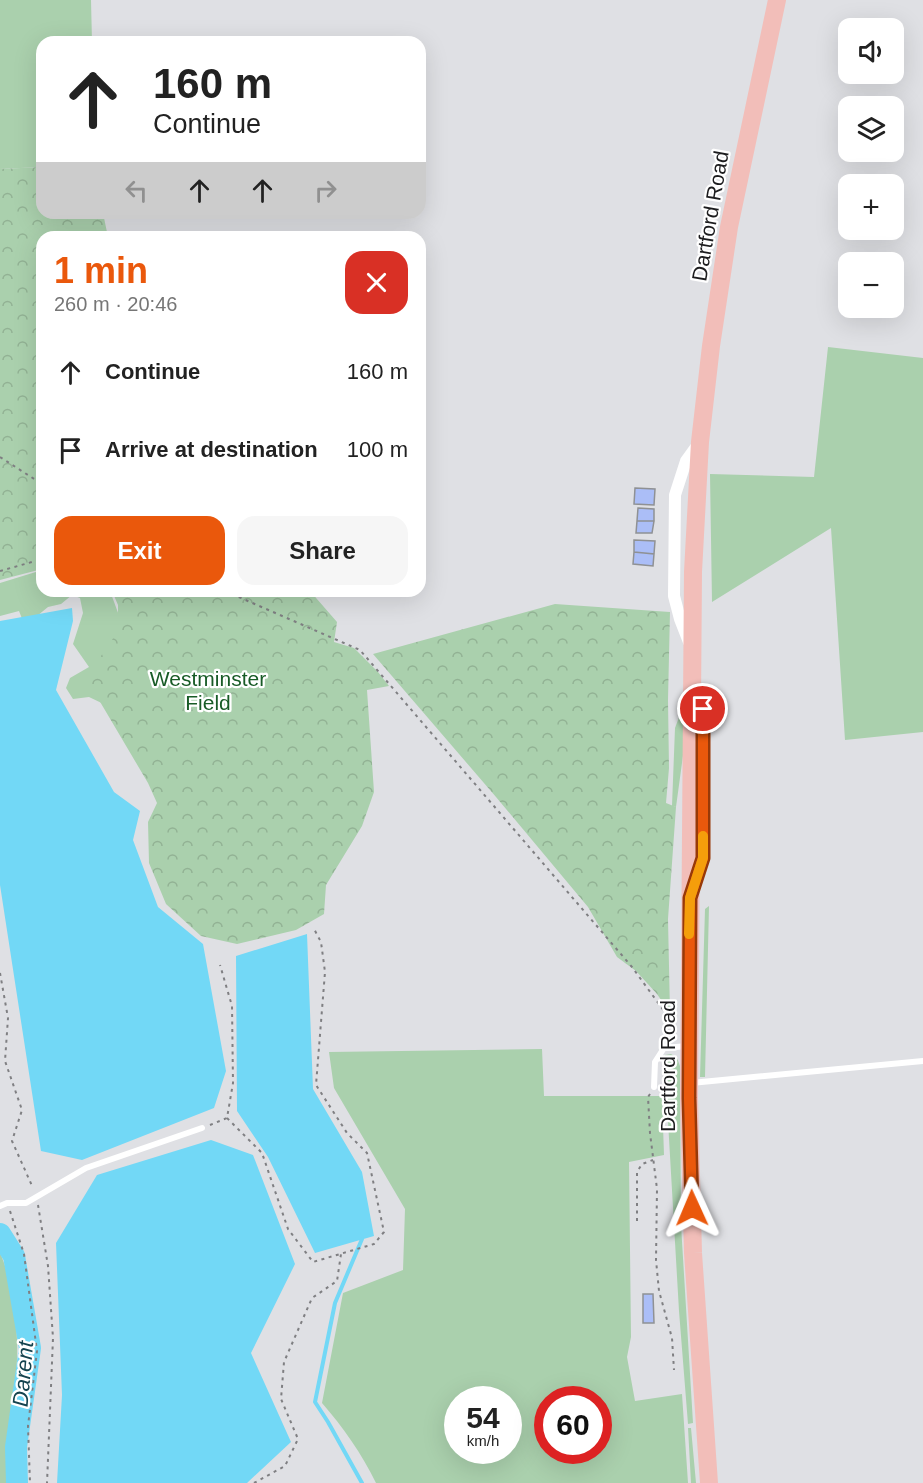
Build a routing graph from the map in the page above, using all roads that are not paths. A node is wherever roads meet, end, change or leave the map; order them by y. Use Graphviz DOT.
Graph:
graph roads {
  1 [pos="777,0"];
  2 [pos="689,1046"];
  3 [pos="923,1061"];
  4 [pos="689,1083"];
  5 [pos="654,1087"];
  6 [pos="202,1128"];
  7 [pos="4,1204"];
  8 [pos="709,1483"];
  1 -- 2 [label="main road, Dartford Road"];
  2 -- 4 [label="main road, Dartford Road"];
  2 -- 5 [label="lane"];
  3 -- 4 [label="lane"];
  4 -- 8 [label="main road, Dartford Road"];
  6 -- 7 [label="lane"];
}
